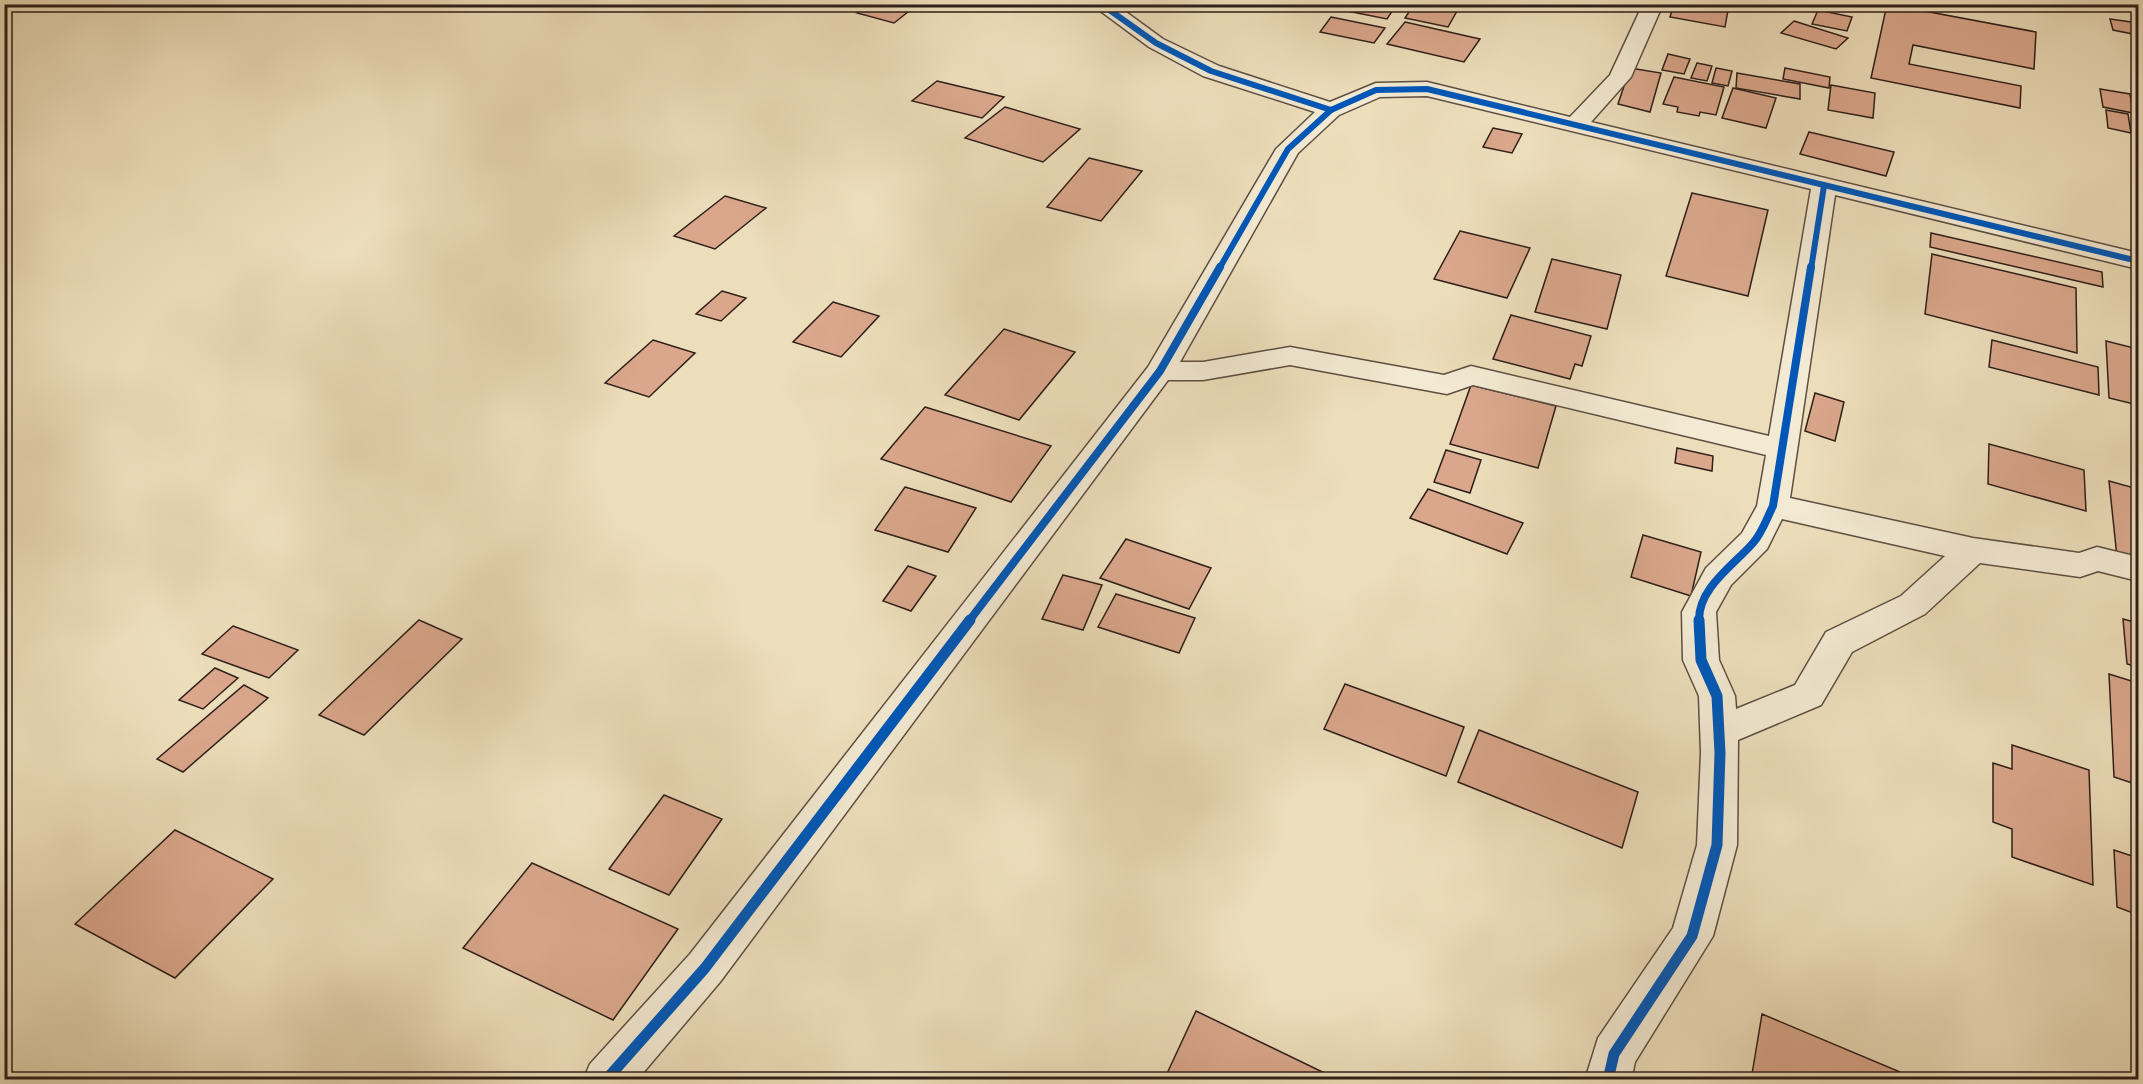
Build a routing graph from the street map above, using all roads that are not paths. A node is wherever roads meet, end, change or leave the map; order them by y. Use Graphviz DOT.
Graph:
graph roads {
  1 [pos="1101,4"];
  2 [pos="1653,4"];
  3 [pos="1331,110"];
  4 [pos="1576,124"];
  5 [pos="1824,186"];
  6 [pos="2139,261"];
  7 [pos="1160,371"];
  8 [pos="1782,449"];
  9 [pos="1773,506"];
  10 [pos="1973,550"];
  11 [pos="2139,569"];
  12 [pos="1719,732"];
  13 [pos="606,1080"];
  14 [pos="1608,1080"];
  1 -- 3 [label="street"];
  2 -- 4 [label="street"];
  3 -- 4 [label="street"];
  3 -- 7 [label="street"];
  4 -- 5 [label="street"];
  5 -- 6 [label="street"];
  5 -- 8 [label="street"];
  7 -- 8 [label="street"];
  7 -- 13 [label="street"];
  8 -- 9 [label="street"];
  9 -- 10 [label="street"];
  9 -- 12 [label="street"];
  10 -- 11 [label="street"];
  10 -- 12 [label="street"];
  12 -- 14 [label="street"];
}
